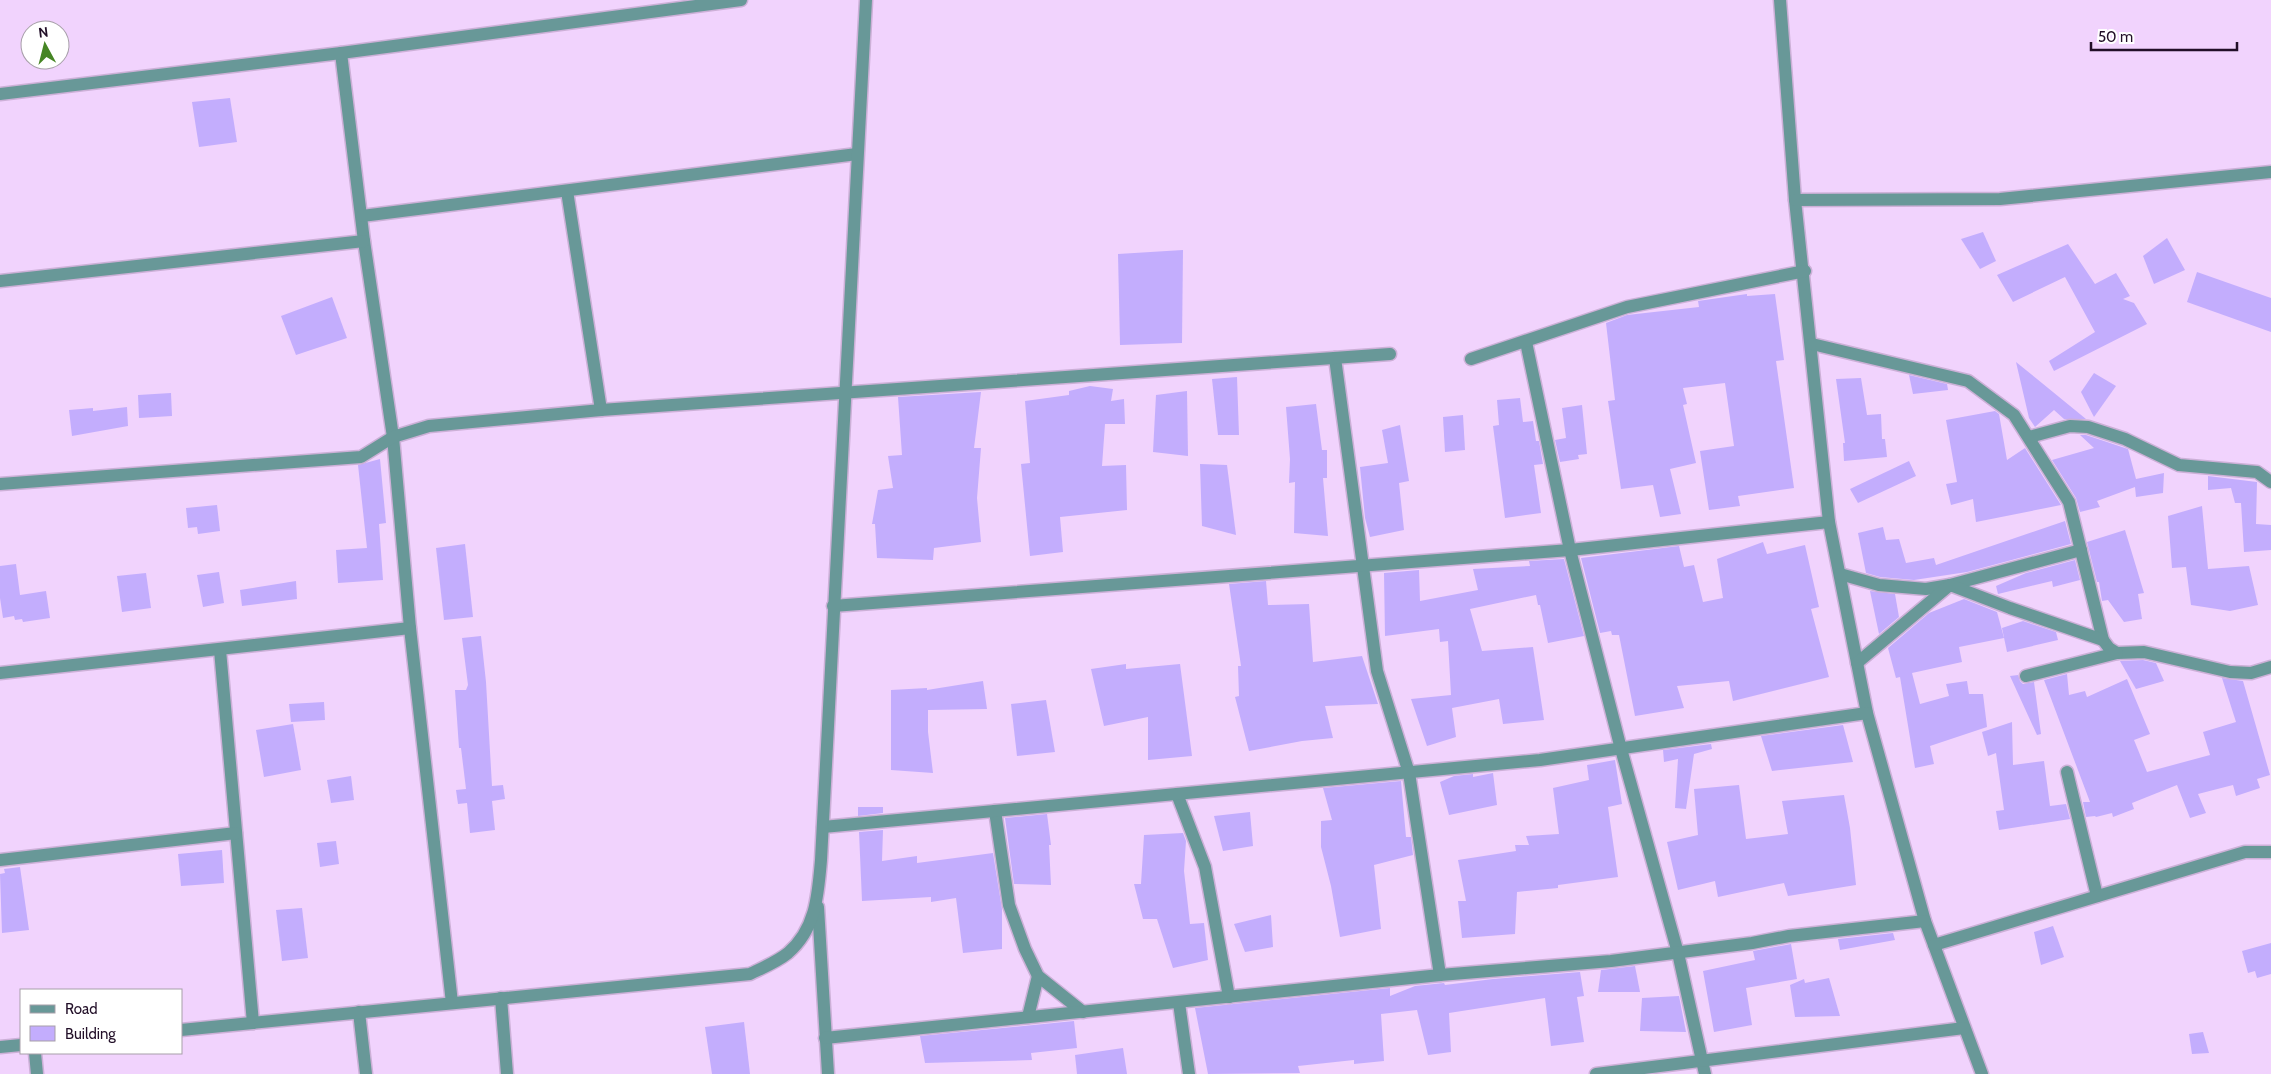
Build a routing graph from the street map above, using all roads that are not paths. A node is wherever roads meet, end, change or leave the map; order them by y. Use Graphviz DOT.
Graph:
graph roads {
  1 [pos="741,0"];
  2 [pos="866,0"];
  3 [pos="1780,0"];
  4 [pos="341,53"];
  5 [pos="0,94"];
  6 [pos="857,154"];
  7 [pos="2271,172"];
  8 [pos="567,191"];
  9 [pos="1795,200"];
  10 [pos="362,216"];
  11 [pos="364,241"];
  12 [pos="1804,272"];
  13 [pos="0,281"];
  14 [pos="1526,342"];
  15 [pos="1812,344"];
  16 [pos="1390,354"];
  17 [pos="1335,358"];
  18 [pos="1471,359"];
  19 [pos="844,392"];
  20 [pos="601,410"];
  21 [pos="393,437"];
  22 [pos="2029,437"];
  23 [pos="2271,482"];
  24 [pos="0,484"];
  25 [pos="1829,522"];
  26 [pos="1570,550"];
  27 [pos="2081,550"];
  28 [pos="1362,566"];
  29 [pos="1840,574"];
  30 [pos="1950,585"];
  31 [pos="833,606"];
  32 [pos="410,628"];
  33 [pos="2103,640"];
  34 [pos="220,650"];
  35 [pos="2117,653"];
  36 [pos="1857,663"];
  37 [pos="2271,667"];
  38 [pos="0,672"];
  39 [pos="2026,676"];
  40 [pos="1867,713"];
  41 [pos="1621,749"];
  42 [pos="2067,772"];
  43 [pos="1409,773"];
  44 [pos="1177,794"];
  45 [pos="995,811"];
  46 [pos="822,827"];
  47 [pos="236,833"];
  48 [pos="2271,852"];
  49 [pos="0,860"];
  50 [pos="2098,896"];
  51 [pos="818,900"];
  52 [pos="1925,921"];
  53 [pos="1934,945"];
  54 [pos="1678,953"];
  55 [pos="1440,975"];
  56 [pos="1038,976"];
  57 [pos="501,998"];
  58 [pos="1229,998"];
  59 [pos="452,1003"];
  60 [pos="1179,1003"];
  61 [pos="360,1012"];
  62 [pos="1083,1012"];
  63 [pos="1028,1018"];
  64 [pos="253,1023"];
  65 [pos="1964,1028"];
  66 [pos="182,1030"];
  67 [pos="825,1038"];
  68 [pos="20,1045"];
  69 [pos="0,1047"];
  70 [pos="35,1054"];
  71 [pos="1702,1061"];
  72 [pos="37,1074"];
  73 [pos="366,1074"];
  74 [pos="507,1074"];
  75 [pos="828,1074"];
  76 [pos="1189,1074"];
  77 [pos="1596,1074"];
  78 [pos="1705,1074"];
  79 [pos="1982,1074"];
  1 -- 4 [label="street"];
  2 -- 6 [label="street"];
  3 -- 9 [label="street"];
  4 -- 5 [label="street"];
  4 -- 10 [label="street"];
  6 -- 8 [label="street"];
  6 -- 19 [label="street"];
  7 -- 9 [label="street"];
  8 -- 10 [label="street"];
  8 -- 20 [label="street"];
  9 -- 12 [label="street"];
  10 -- 11 [label="street"];
  11 -- 13 [label="street"];
  11 -- 21 [label="street"];
  12 -- 14 [label="street"];
  12 -- 15 [label="street"];
  14 -- 18 [label="street"];
  14 -- 26 [label="street"];
  15 -- 22 [label="street"];
  15 -- 25 [label="street"];
  16 -- 17 [label="street"];
  17 -- 19 [label="street"];
  17 -- 28 [label="street"];
  19 -- 20 [label="street"];
  19 -- 31 [label="street"];
  20 -- 21 [label="street"];
  21 -- 24 [label="street"];
  21 -- 32 [label="street"];
  22 -- 23 [label="street"];
  22 -- 27 [label="street"];
  25 -- 26 [label="street"];
  25 -- 29 [label="street"];
  26 -- 28 [label="street"];
  26 -- 41 [label="street"];
  27 -- 30 [label="street"];
  27 -- 33 [label="street"];
  28 -- 31 [label="street"];
  28 -- 43 [label="street"];
  29 -- 30 [label="street"];
  29 -- 36 [label="street"];
  30 -- 33 [label="street"];
  30 -- 36 [label="street"];
  31 -- 46 [label="street"];
  32 -- 34 [label="street"];
  32 -- 59 [label="street"];
  33 -- 35 [label="street"];
  34 -- 38 [label="street"];
  34 -- 47 [label="street"];
  35 -- 37 [label="street"];
  35 -- 39 [label="street"];
  36 -- 40 [label="street"];
  40 -- 41 [label="street"];
  40 -- 52 [label="street"];
  41 -- 43 [label="street"];
  41 -- 54 [label="street"];
  42 -- 50 [label="street"];
  43 -- 44 [label="street"];
  43 -- 55 [label="street"];
  44 -- 45 [label="street"];
  44 -- 58 [label="street"];
  45 -- 46 [label="street"];
  45 -- 56 [label="street"];
  46 -- 51 [label="street"];
  47 -- 49 [label="street"];
  47 -- 64 [label="street"];
  48 -- 50 [label="street"];
  50 -- 53 [label="street"];
  51 -- 57 [label="street"];
  51 -- 67 [label="street"];
  52 -- 53 [label="street"];
  52 -- 54 [label="street"];
  53 -- 65 [label="street"];
  54 -- 55 [label="street"];
  54 -- 71 [label="street"];
  55 -- 58 [label="street"];
  56 -- 62 [label="street"];
  56 -- 63 [label="street"];
  57 -- 59 [label="street"];
  57 -- 74 [label="street"];
  58 -- 60 [label="street"];
  59 -- 61 [label="street"];
  60 -- 62 [label="street"];
  60 -- 76 [label="street"];
  61 -- 64 [label="street"];
  61 -- 73 [label="street"];
  62 -- 63 [label="street"];
  63 -- 67 [label="street"];
  64 -- 66 [label="street"];
  65 -- 71 [label="street"];
  65 -- 79 [label="street"];
  67 -- 75 [label="street"];
  68 -- 69 [label="street"];
  70 -- 72 [label="street"];
  71 -- 77 [label="street"];
  71 -- 78 [label="street"];
}
